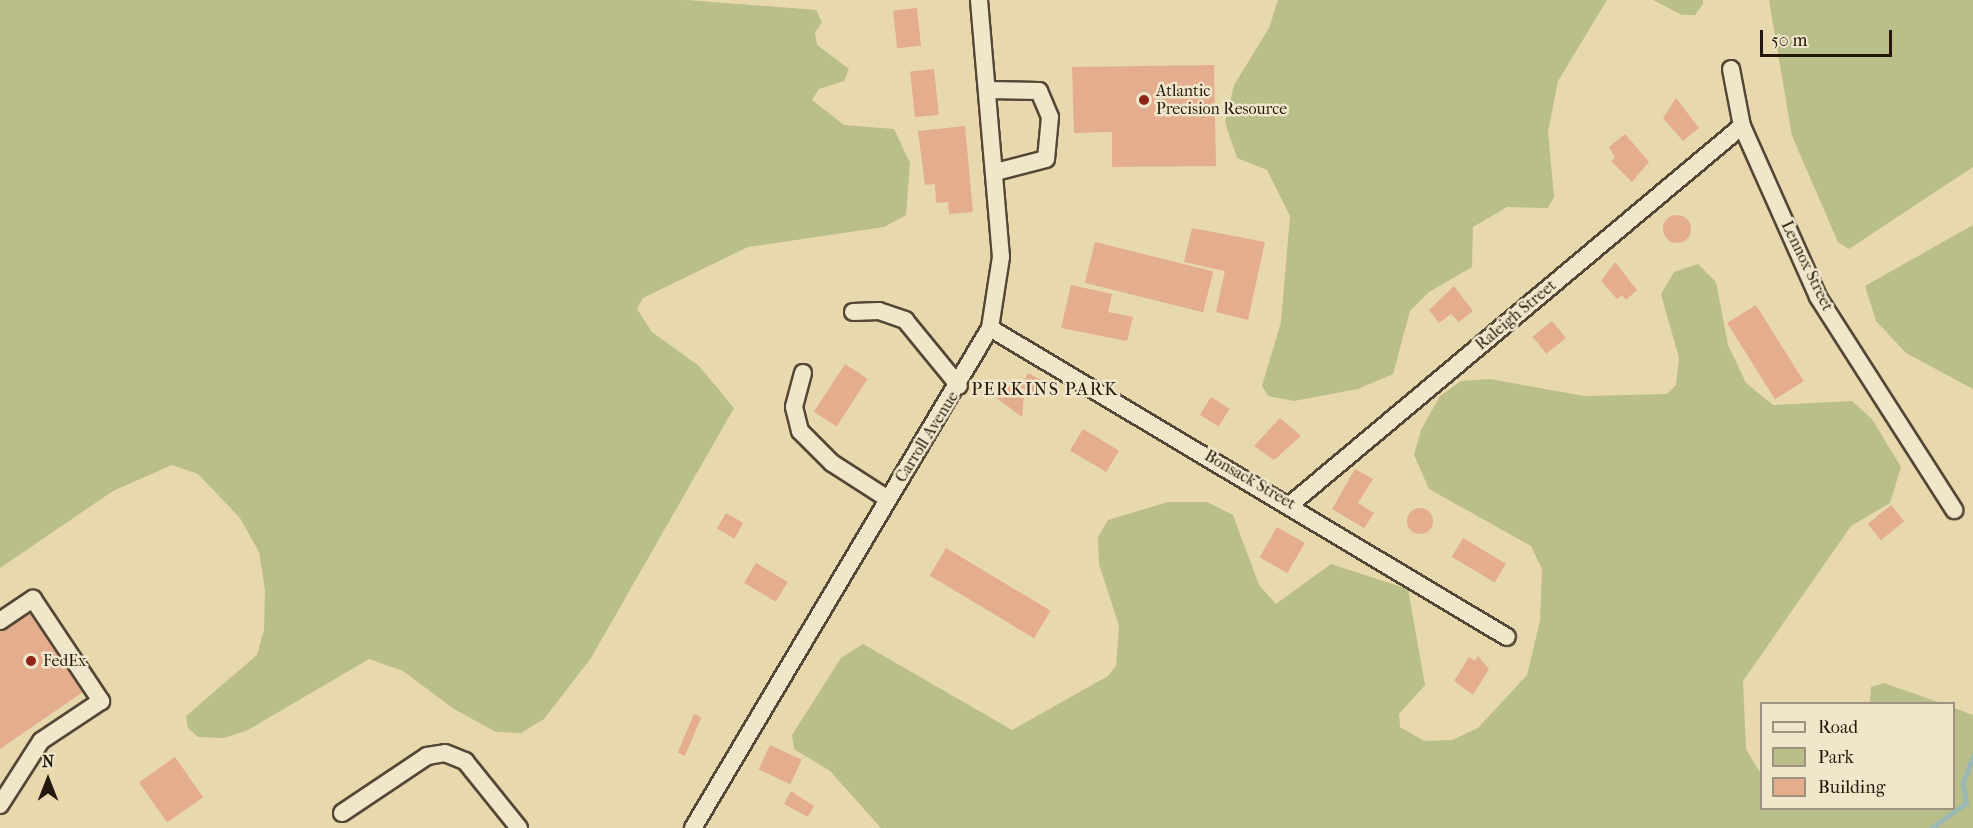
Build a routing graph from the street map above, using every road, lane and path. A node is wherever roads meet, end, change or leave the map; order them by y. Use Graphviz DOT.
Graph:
graph roads {
  1 [pos="979,0"];
  2 [pos="1731,69"];
  3 [pos="989,90"];
  4 [pos="1742,126"];
  5 [pos="996,172"];
  6 [pos="854,312"];
  7 [pos="990,328"];
  8 [pos="803,373"];
  9 [pos="959,386"];
  10 [pos="888,499"];
  11 [pos="1291,504"];
  12 [pos="1954,510"];
  13 [pos="0,621"];
  14 [pos="1508,637"];
  15 [pos="0,805"];
  16 [pos="342,813"];
  17 [pos="519,828"];
  18 [pos="693,828"];
  1 -- 3 [label="street, Carroll Avenue"];
  2 -- 4 [label="street, Lennox Street"];
  3 -- 5 [label="street, Carroll Avenue"];
  3 -- 5 [label="street"];
  4 -- 11 [label="street, Raleigh Street"];
  4 -- 12 [label="street, Lennox Street"];
  5 -- 7 [label="street, Carroll Avenue"];
  6 -- 9 [label="street"];
  7 -- 9 [label="street, Carroll Avenue"];
  7 -- 11 [label="street, Bonsack Street"];
  8 -- 10 [label="street"];
  9 -- 10 [label="street, Carroll Avenue"];
  10 -- 18 [label="street, Carroll Avenue"];
  11 -- 14 [label="street, Bonsack Street"];
  13 -- 15 [label="street"];
  16 -- 17 [label="street"];
}
